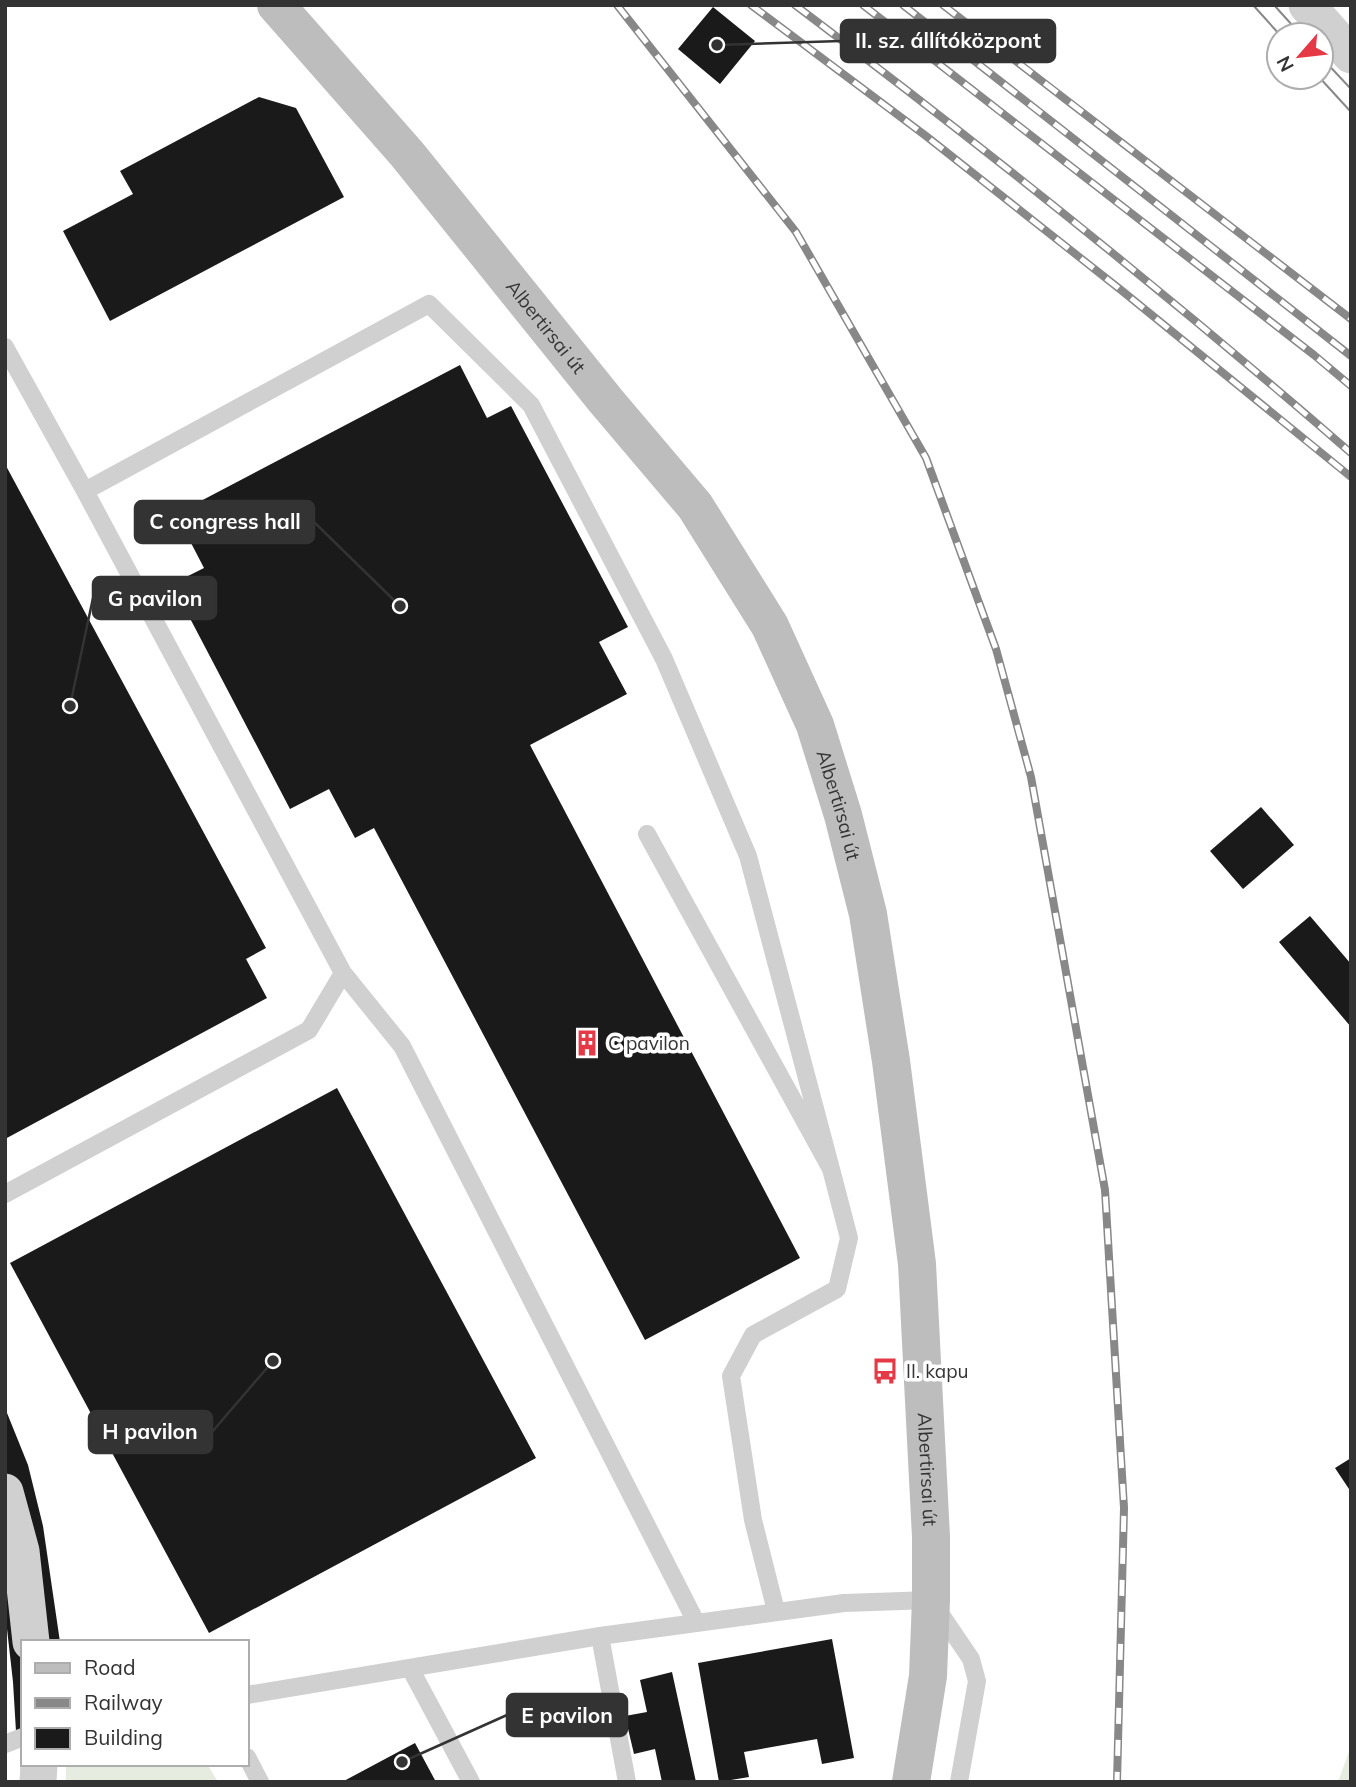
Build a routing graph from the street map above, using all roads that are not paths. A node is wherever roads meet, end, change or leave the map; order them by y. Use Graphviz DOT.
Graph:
graph roads {
  1 [pos="276,5"];
  2 [pos="1307,5"];
  3 [pos="1351,55"];
  4 [pos="5,347"];
  5 [pos="85,491"];
  6 [pos="647,834"];
  7 [pos="344,973"];
  8 [pos="831,1169"];
  9 [pos="5,1194"];
  10 [pos="5,1492"];
  11 [pos="931,1600"];
  12 [pos="776,1611"];
  13 [pos="696,1622"];
  14 [pos="600,1636"];
  15 [pos="31,1640"];
  16 [pos="411,1668"];
  17 [pos="248,1695"];
  18 [pos="248,1759"];
  19 [pos="260,1782"];
  20 [pos="471,1782"];
  21 [pos="627,1782"];
  22 [pos="911,1782"];
  23 [pos="959,1782"];
  1 -- 11 [label="street, Albertirsai út"];
  2 -- 3 [label="street"];
  4 -- 5 [label="lane"];
  5 -- 7 [label="lane"];
  5 -- 8 [label="lane"];
  6 -- 8 [label="lane"];
  7 -- 9 [label="lane"];
  7 -- 13 [label="lane"];
  8 -- 12 [label="lane"];
  10 -- 15 [label="street"];
  11 -- 12 [label="lane"];
  11 -- 22 [label="street, Albertirsai út"];
  11 -- 23 [label="lane"];
  12 -- 13 [label="lane"];
  13 -- 14 [label="lane"];
  14 -- 16 [label="lane"];
  14 -- 21 [label="lane"];
  16 -- 17 [label="lane"];
  16 -- 20 [label="lane"];
  18 -- 19 [label="lane"];
}
